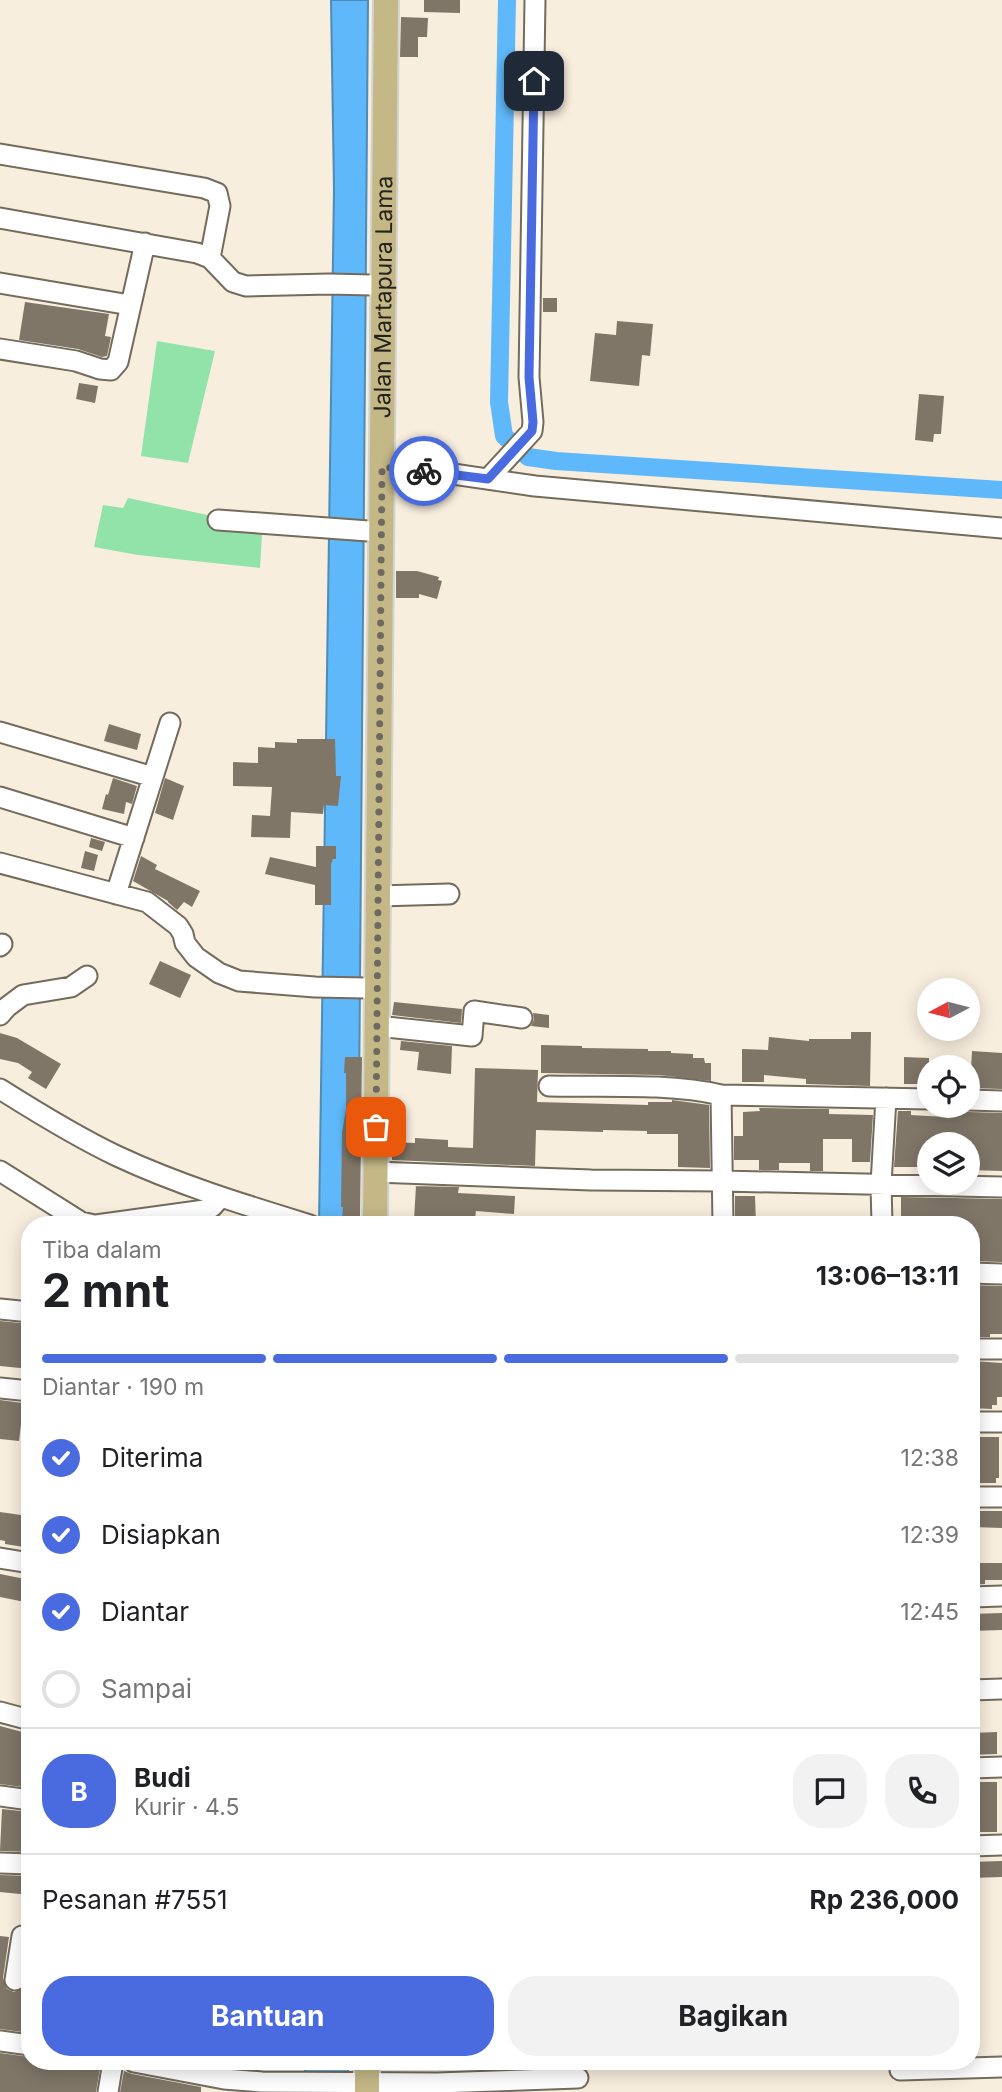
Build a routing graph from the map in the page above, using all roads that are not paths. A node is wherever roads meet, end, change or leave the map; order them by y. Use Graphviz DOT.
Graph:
graph roads {
  1 [pos="386,0"];
  2 [pos="535,0"];
  3 [pos="0,154"];
  4 [pos="0,218"];
  5 [pos="145,243"];
  6 [pos="210,258"];
  7 [pos="0,283"];
  8 [pos="378,287"];
  9 [pos="130,305"];
  10 [pos="0,349"];
  11 [pos="382,467"];
  12 [pos="495,472"];
  13 [pos="218,520"];
  14 [pos="1002,528"];
  15 [pos="375,532"];
  16 [pos="170,723"];
  17 [pos="0,732"];
  18 [pos="153,777"];
  19 [pos="0,797"];
  20 [pos="134,838"];
  21 [pos="0,863"];
  22 [pos="116,894"];
  23 [pos="449,894"];
  24 [pos="378,896"];
  25 [pos="87,976"];
  26 [pos="372,990"];
  27 [pos="0,1015"];
  28 [pos="522,1018"];
  29 [pos="377,1026"];
  30 [pos="549,1086"];
  31 [pos="0,1089"];
  32 [pos="721,1095"];
  33 [pos="886,1098"];
  34 [pos="917,1099"];
  35 [pos="980,1100"];
  36 [pos="1002,1101"];
  37 [pos="0,1171"];
  38 [pos="375,1172"];
  39 [pos="723,1181"];
  40 [pos="881,1184"];
  41 [pos="1002,1187"];
  42 [pos="221,1197"];
  43 [pos="71,1216"];
  44 [pos="161,1216"];
  45 [pos="281,1216"];
  46 [pos="375,1216"];
  47 [pos="723,1216"];
  48 [pos="882,1216"];
  49 [pos="980,1273"];
  50 [pos="1002,1274"];
  51 [pos="0,1309"];
  52 [pos="21,1311"];
  53 [pos="980,1349"];
  54 [pos="1002,1349"];
  55 [pos="0,1388"];
  56 [pos="21,1390"];
  57 [pos="980,1422"];
  58 [pos="1002,1422"];
  59 [pos="980,1497"];
  60 [pos="1002,1497"];
  61 [pos="0,1558"];
  62 [pos="21,1562"];
  63 [pos="1002,1596"];
  64 [pos="980,1597"];
  65 [pos="1002,1689"];
  66 [pos="980,1690"];
  67 [pos="0,1712"];
  68 [pos="21,1718"];
  69 [pos="1002,1767"];
  70 [pos="980,1768"];
  71 [pos="0,1796"];
  72 [pos="21,1799"];
  73 [pos="1002,1845"];
  74 [pos="980,1846"];
  75 [pos="0,1863"];
  76 [pos="21,1864"];
  77 [pos="21,1942"];
  78 [pos="15,1980"];
  79 [pos="0,2041"];
  80 [pos="21,2044"];
  81 [pos="1002,2067"];
  82 [pos="980,2068"];
  83 [pos="112,2070"];
  84 [pos="191,2070"];
  85 [pos="578,2078"];
  86 [pos="364,2080"];
  87 [pos="108,2092"];
  1 -- 8 [label="main road, Jalan Martapura Lama"];
  2 -- 12 [label="street"];
  3 -- 6 [label="street"];
  4 -- 5 [label="street"];
  5 -- 6 [label="street"];
  5 -- 9 [label="street"];
  6 -- 8 [label="street"];
  7 -- 9 [label="street"];
  8 -- 11 [label="main road, Jalan Martapura Lama"];
  9 -- 10 [label="street"];
  11 -- 12 [label="street"];
  11 -- 15 [label="main road, Jalan Martapura Lama"];
  12 -- 14 [label="street"];
  13 -- 15 [label="street"];
  15 -- 24 [label="main road, Jalan Martapura Lama"];
  16 -- 18 [label="street"];
  17 -- 18 [label="street"];
  18 -- 20 [label="street"];
  19 -- 20 [label="street"];
  20 -- 22 [label="street"];
  21 -- 22 [label="street"];
  22 -- 26 [label="street"];
  23 -- 24 [label="street"];
  24 -- 26 [label="main road, Jalan Martapura Lama"];
  25 -- 27 [label="street"];
  26 -- 29 [label="main road, Jalan Martapura Lama"];
  28 -- 29 [label="street"];
  29 -- 38 [label="main road, Jalan Martapura Lama"];
  30 -- 32 [label="street"];
  31 -- 42 [label="street"];
  32 -- 33 [label="street"];
  32 -- 39 [label="street"];
  33 -- 34 [label="street"];
  33 -- 40 [label="street"];
  35 -- 36 [label="street"];
  37 -- 43 [label="street"];
  38 -- 39 [label="street"];
  38 -- 46 [label="main road, Jalan Martapura Lama"];
  39 -- 40 [label="street"];
  39 -- 47 [label="street"];
  40 -- 41 [label="street"];
  40 -- 48 [label="street"];
  42 -- 44 [label="street"];
  42 -- 45 [label="street"];
  49 -- 50 [label="street"];
  51 -- 52 [label="street"];
  53 -- 54 [label="street"];
  55 -- 56 [label="street"];
  57 -- 58 [label="street"];
  59 -- 60 [label="street"];
  61 -- 62 [label="street"];
  63 -- 64 [label="street"];
  65 -- 66 [label="street"];
  67 -- 68 [label="street"];
  69 -- 70 [label="street"];
  71 -- 72 [label="street"];
  73 -- 74 [label="street"];
  75 -- 76 [label="street"];
  77 -- 78 [label="street"];
  79 -- 80 [label="street"];
  81 -- 82 [label="street"];
  83 -- 87 [label="street"];
  84 -- 86 [label="street"];
  85 -- 86 [label="street"];
}
